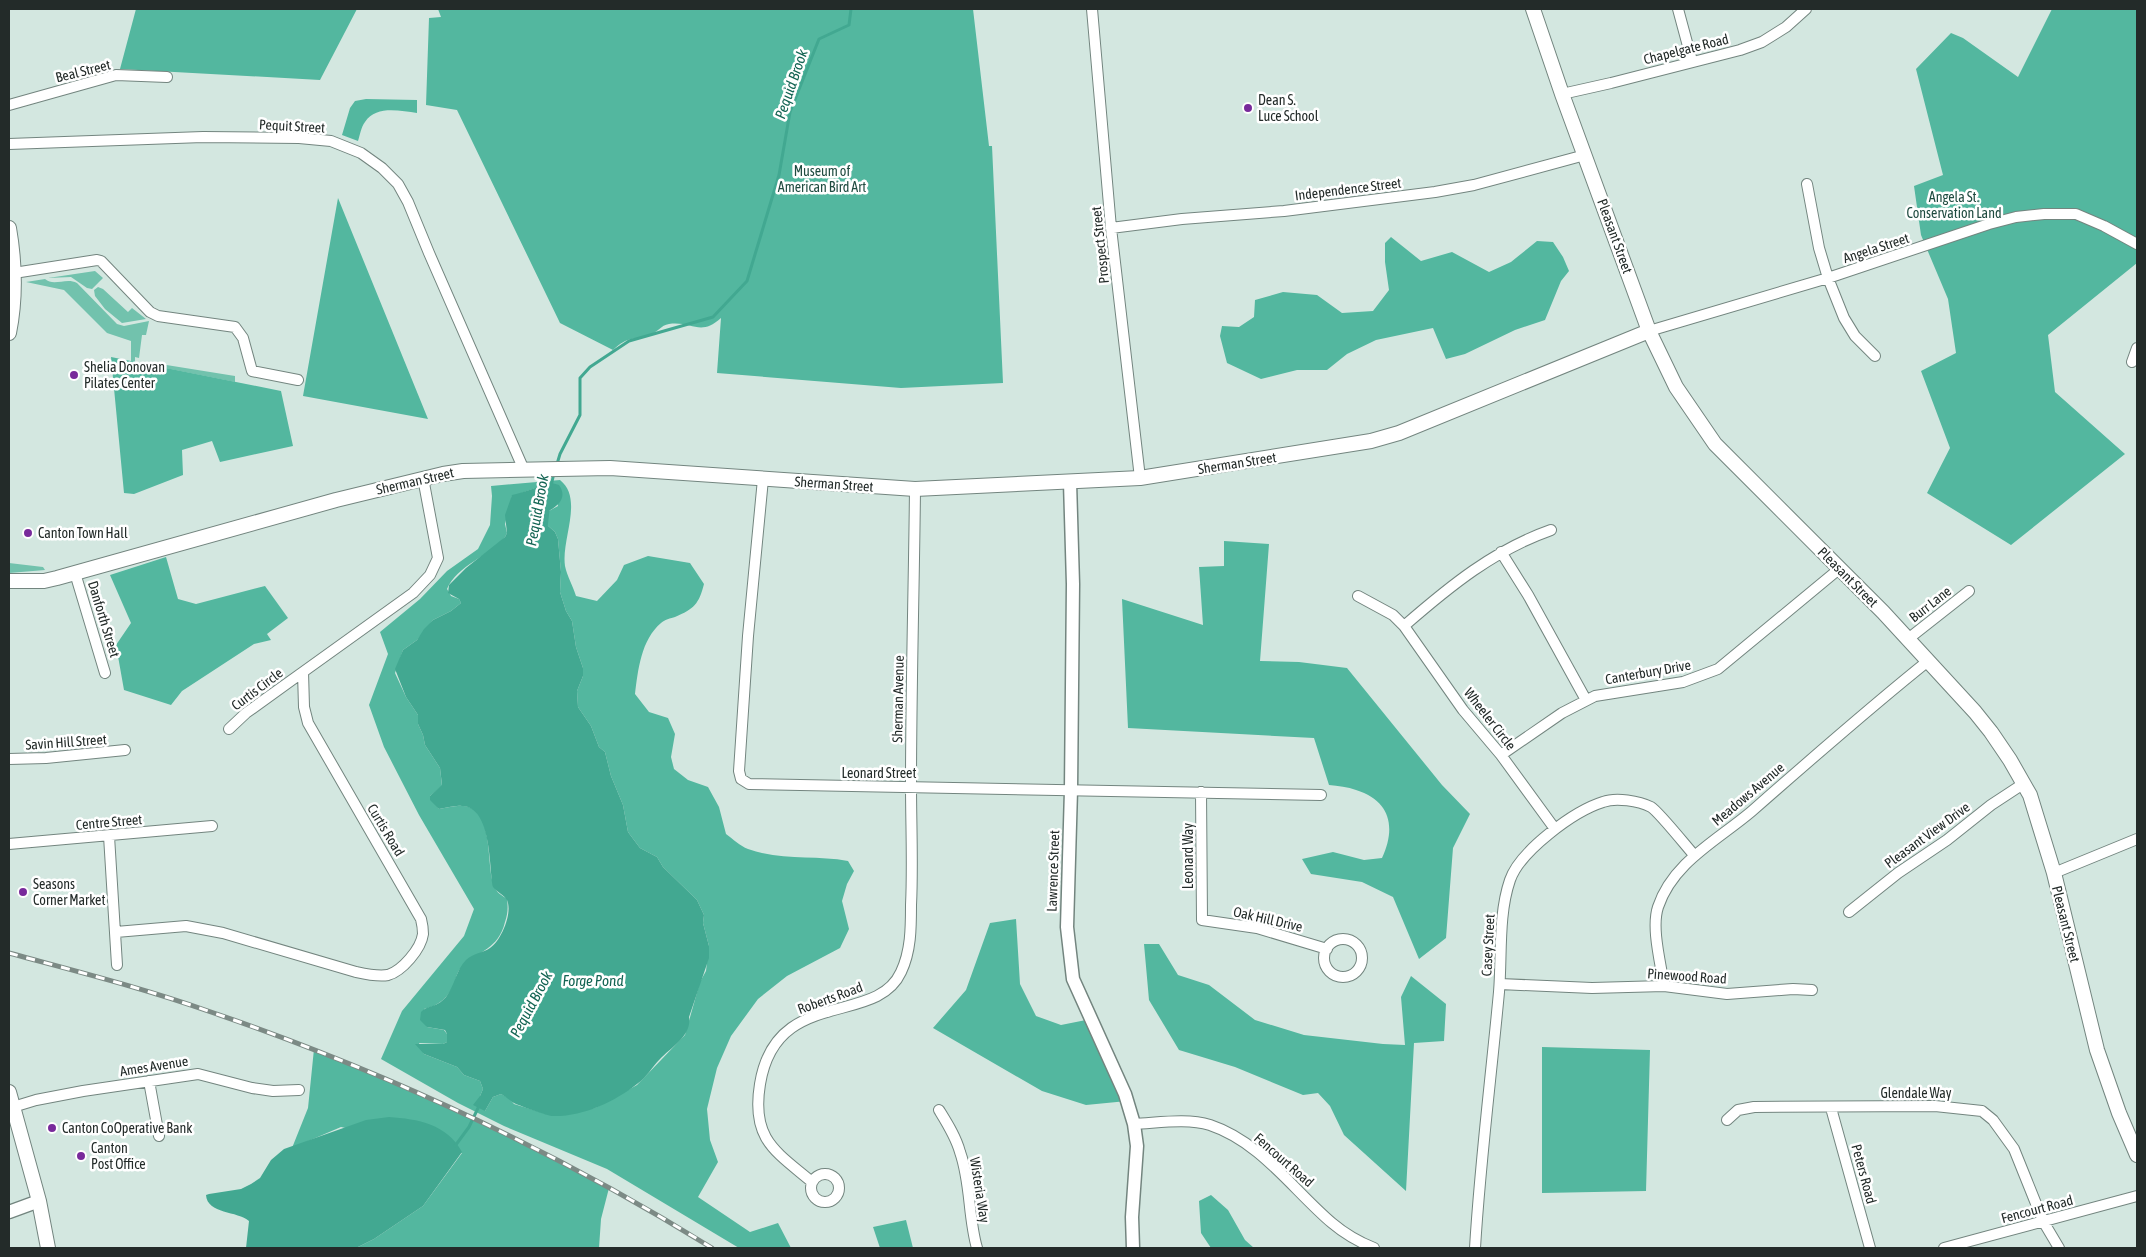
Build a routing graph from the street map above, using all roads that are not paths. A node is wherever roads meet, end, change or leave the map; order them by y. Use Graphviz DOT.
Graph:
graph roads {
  1 [pos="1092,9"];
  2 [pos="1533,9"];
  3 [pos="1678,9"];
  4 [pos="1806,9"];
  5 [pos="1692,61"];
  6 [pos="166,77"];
  7 [pos="1562,94"];
  8 [pos="9,105"];
  9 [pos="9,144"];
  10 [pos="1585,155"];
  11 [pos="1807,184"];
  12 [pos="1111,228"];
  13 [pos="9,234"];
  14 [pos="2137,244"];
  15 [pos="14,273"];
  16 [pos="1828,278"];
  17 [pos="1649,331"];
  18 [pos="9,332"];
  19 [pos="2137,348"];
  20 [pos="1875,356"];
  21 [pos="2132,362"];
  22 [pos="298,380"];
  23 [pos="524,470"];
  24 [pos="423,478"];
  25 [pos="1140,478"];
  26 [pos="763,479"];
  27 [pos="1070,482"];
  28 [pos="915,489"];
  29 [pos="1551,530"];
  30 [pos="1501,552"];
  31 [pos="1839,568"];
  32 [pos="75,573"];
  33 [pos="9,582"];
  34 [pos="1969,591"];
  35 [pos="1358,596"];
  36 [pos="1404,626"];
  37 [pos="1908,639"];
  38 [pos="1928,661"];
  39 [pos="303,672"];
  40 [pos="105,673"];
  41 [pos="1586,700"];
  42 [pos="229,729"];
  43 [pos="125,750"];
  44 [pos="1501,755"];
  45 [pos="9,759"];
  46 [pos="2023,784"];
  47 [pos="911,786"];
  48 [pos="1071,790"];
  49 [pos="1201,792"];
  50 [pos="1321,795"];
  51 [pos="212,826"];
  52 [pos="1555,829"];
  53 [pos="109,836"];
  54 [pos="2137,839"];
  55 [pos="9,844"];
  56 [pos="1694,856"];
  57 [pos="2054,873"];
  58 [pos="1849,912"];
  59 [pos="1202,920"];
  60 [pos="116,932"];
  61 [pos="910,940"];
  62 [pos="1327,949"];
  63 [pos="116,965"];
  64 [pos="1500,984"];
  65 [pos="1664,986"];
  66 [pos="1812,990"];
  67 [pos="149,1081"];
  68 [pos="299,1090"];
  69 [pos="9,1092"];
  70 [pos="13,1107"];
  71 [pos="1831,1108"];
  72 [pos="939,1110"];
  73 [pos="1727,1120"];
  74 [pos="1134,1124"];
  75 [pos="159,1136"];
  76 [pos="2137,1155"];
  77 [pos="812,1182"];
  78 [pos="2137,1196"];
  79 [pos="39,1201"];
  80 [pos="9,1212"];
  81 [pos="2043,1221"];
  82 [pos="48,1248"];
  83 [pos="977,1248"];
  84 [pos="1133,1248"];
  85 [pos="1374,1248"];
  86 [pos="1475,1248"];
  87 [pos="1870,1248"];
  88 [pos="1944,1248"];
  89 [pos="2059,1248"];
  1 -- 12 [label="street, Prospect Street"];
  2 -- 7 [label="main road, Pleasant Street"];
  3 -- 5 [label="street"];
  4 -- 5 [label="street, Chapelgate Road"];
  5 -- 7 [label="street, Chapelgate Road"];
  6 -- 8 [label="street, Beal Street"];
  7 -- 10 [label="main road, Pleasant Street"];
  9 -- 23 [label="street, Pequit Street"];
  10 -- 12 [label="street, Independence Street"];
  10 -- 17 [label="main road, Pleasant Street"];
  11 -- 16 [label="street"];
  12 -- 25 [label="street, Prospect Street"];
  13 -- 15 [label="main road"];
  14 -- 16 [label="street, Angela Street"];
  15 -- 18 [label="main road"];
  15 -- 22 [label="street"];
  16 -- 17 [label="street, Angela Street"];
  16 -- 20 [label="street"];
  17 -- 25 [label="main road, Sherman Street"];
  17 -- 31 [label="main road, Pleasant Street"];
  19 -- 21 [label="street"];
  23 -- 24 [label="main road, Sherman Street"];
  23 -- 26 [label="main road, Sherman Street"];
  24 -- 32 [label="main road, Sherman Street"];
  24 -- 39 [label="street"];
  25 -- 27 [label="main road, Sherman Street"];
  26 -- 28 [label="main road, Sherman Street"];
  26 -- 47 [label="street, Leonard Street"];
  27 -- 28 [label="main road, Sherman Street"];
  27 -- 48 [label="street, Lawrence Street"];
  28 -- 47 [label="street, Sherman Avenue"];
  29 -- 30 [label="street"];
  30 -- 36 [label="street"];
  30 -- 41 [label="street"];
  31 -- 37 [label="main road, Pleasant Street"];
  31 -- 41 [label="street, Canterbury Drive"];
  32 -- 33 [label="main road, Sherman Street"];
  32 -- 40 [label="street, Danforth Street"];
  34 -- 37 [label="street, Burr Lane"];
  35 -- 36 [label="street, Wheeler Circle"];
  36 -- 44 [label="street, Wheeler Circle"];
  37 -- 38 [label="main road, Pleasant Street"];
  38 -- 46 [label="main road, Pleasant Street"];
  38 -- 56 [label="street, Meadows Avenue"];
  39 -- 42 [label="street, Curtis Circle"];
  39 -- 60 [label="street, Curtis Road"];
  41 -- 44 [label="street, Canterbury Drive"];
  43 -- 45 [label="street, Savin Hill Street"];
  44 -- 52 [label="street, Wheeler Circle"];
  46 -- 57 [label="main road, Pleasant Street"];
  46 -- 58 [label="street, Pleasant View Drive"];
  47 -- 48 [label="street, Leonard Street"];
  47 -- 61 [label="street, Sherman Avenue"];
  48 -- 49 [label="street, Leonard Street"];
  48 -- 74 [label="street, Lawrence Street"];
  49 -- 50 [label="street, Leonard Street"];
  49 -- 59 [label="street, Leonard Way"];
  51 -- 53 [label="street, Centre Street"];
  52 -- 56 [label="street, Casey Street"];
  52 -- 64 [label="street, Casey Street"];
  53 -- 55 [label="street, Centre Street"];
  53 -- 60 [label="street"];
  54 -- 57 [label="street"];
  56 -- 65 [label="street, Meadows Avenue"];
  57 -- 76 [label="main road, Pleasant Street"];
  59 -- 62 [label="street, Oak Hill Drive"];
  60 -- 63 [label="street"];
  61 -- 77 [label="street, Roberts Road"];
  64 -- 65 [label="street, Pinewood Road"];
  64 -- 86 [label="street, Casey Street"];
  65 -- 66 [label="street, Pinewood Road"];
  67 -- 68 [label="street, Ames Avenue"];
  67 -- 70 [label="street, Ames Avenue"];
  67 -- 75 [label="street"];
  69 -- 70 [label="main road"];
  70 -- 79 [label="main road"];
  71 -- 73 [label="street, Glendale Way"];
  71 -- 81 [label="street, Glendale Way"];
  71 -- 87 [label="street, Peters Road"];
  72 -- 83 [label="street, Wisteria Way"];
  74 -- 84 [label="street, Lawrence Street"];
  74 -- 85 [label="street, Fencourt Road"];
  78 -- 81 [label="street, Fencourt Road"];
  79 -- 80 [label="street"];
  79 -- 82 [label="main road"];
  81 -- 88 [label="street, Fencourt Road"];
  81 -- 89 [label="street, Glendale Way"];
}
